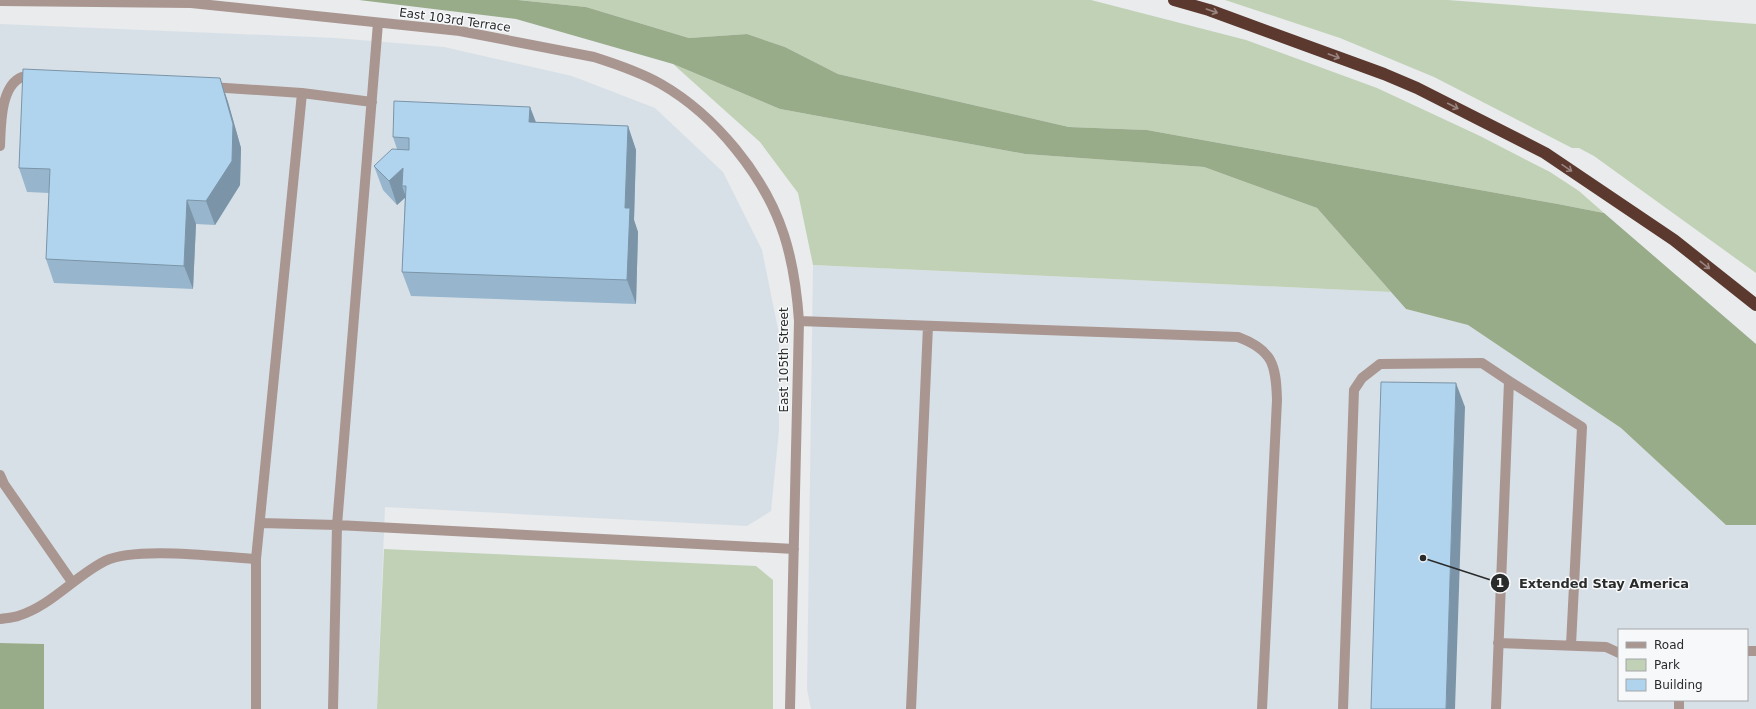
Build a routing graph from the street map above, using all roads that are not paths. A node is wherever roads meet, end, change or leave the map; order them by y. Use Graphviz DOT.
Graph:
graph roads {
  1 [pos="1174,0"];
  2 [pos="0,1"];
  3 [pos="378,23"];
  4 [pos="594,57"];
  5 [pos="44,75"];
  6 [pos="200,86"];
  7 [pos="302,93"];
  8 [pos="372,102"];
  9 [pos="0,146"];
  10 [pos="1756,305"];
  11 [pos="800,321"];
  12 [pos="928,326"];
  13 [pos="1509,381"];
  14 [pos="0,475"];
  15 [pos="260,523"];
  16 [pos="338,525"];
  17 [pos="794,549"];
  18 [pos="256,559"];
  19 [pos="72,582"];
  20 [pos="0,619"];
  21 [pos="1498,643"];
  22 [pos="1571,645"];
  23 [pos="1618,653"];
  24 [pos="256,709"];
  25 [pos="333,709"];
  26 [pos="790,709"];
  27 [pos="911,709"];
  28 [pos="1262,709"];
  29 [pos="1343,709"];
  30 [pos="1496,709"];
  1 -- 10 [label="highway, one-way"];
  2 -- 3 [label="street, East 103rd Terrace"];
  3 -- 4 [label="street, East 103rd Terrace"];
  3 -- 8 [label="street"];
  4 -- 11 [label="street, East 105th Street"];
  5 -- 9 [label="street"];
  6 -- 7 [label="street"];
  7 -- 8 [label="street"];
  7 -- 15 [label="street"];
  8 -- 16 [label="street"];
  11 -- 12 [label="street"];
  11 -- 17 [label="street, East 105th Street"];
  12 -- 27 [label="street"];
  12 -- 28 [label="street"];
  13 -- 21 [label="street"];
  13 -- 22 [label="street"];
  13 -- 29 [label="street"];
  14 -- 19 [label="street"];
  15 -- 16 [label="street"];
  15 -- 18 [label="street"];
  16 -- 17 [label="street"];
  16 -- 25 [label="street"];
  17 -- 26 [label="street, East 105th Street"];
  18 -- 19 [label="street"];
  18 -- 24 [label="street"];
  19 -- 20 [label="street"];
  21 -- 22 [label="street"];
  21 -- 30 [label="street"];
  22 -- 23 [label="street"];
}
